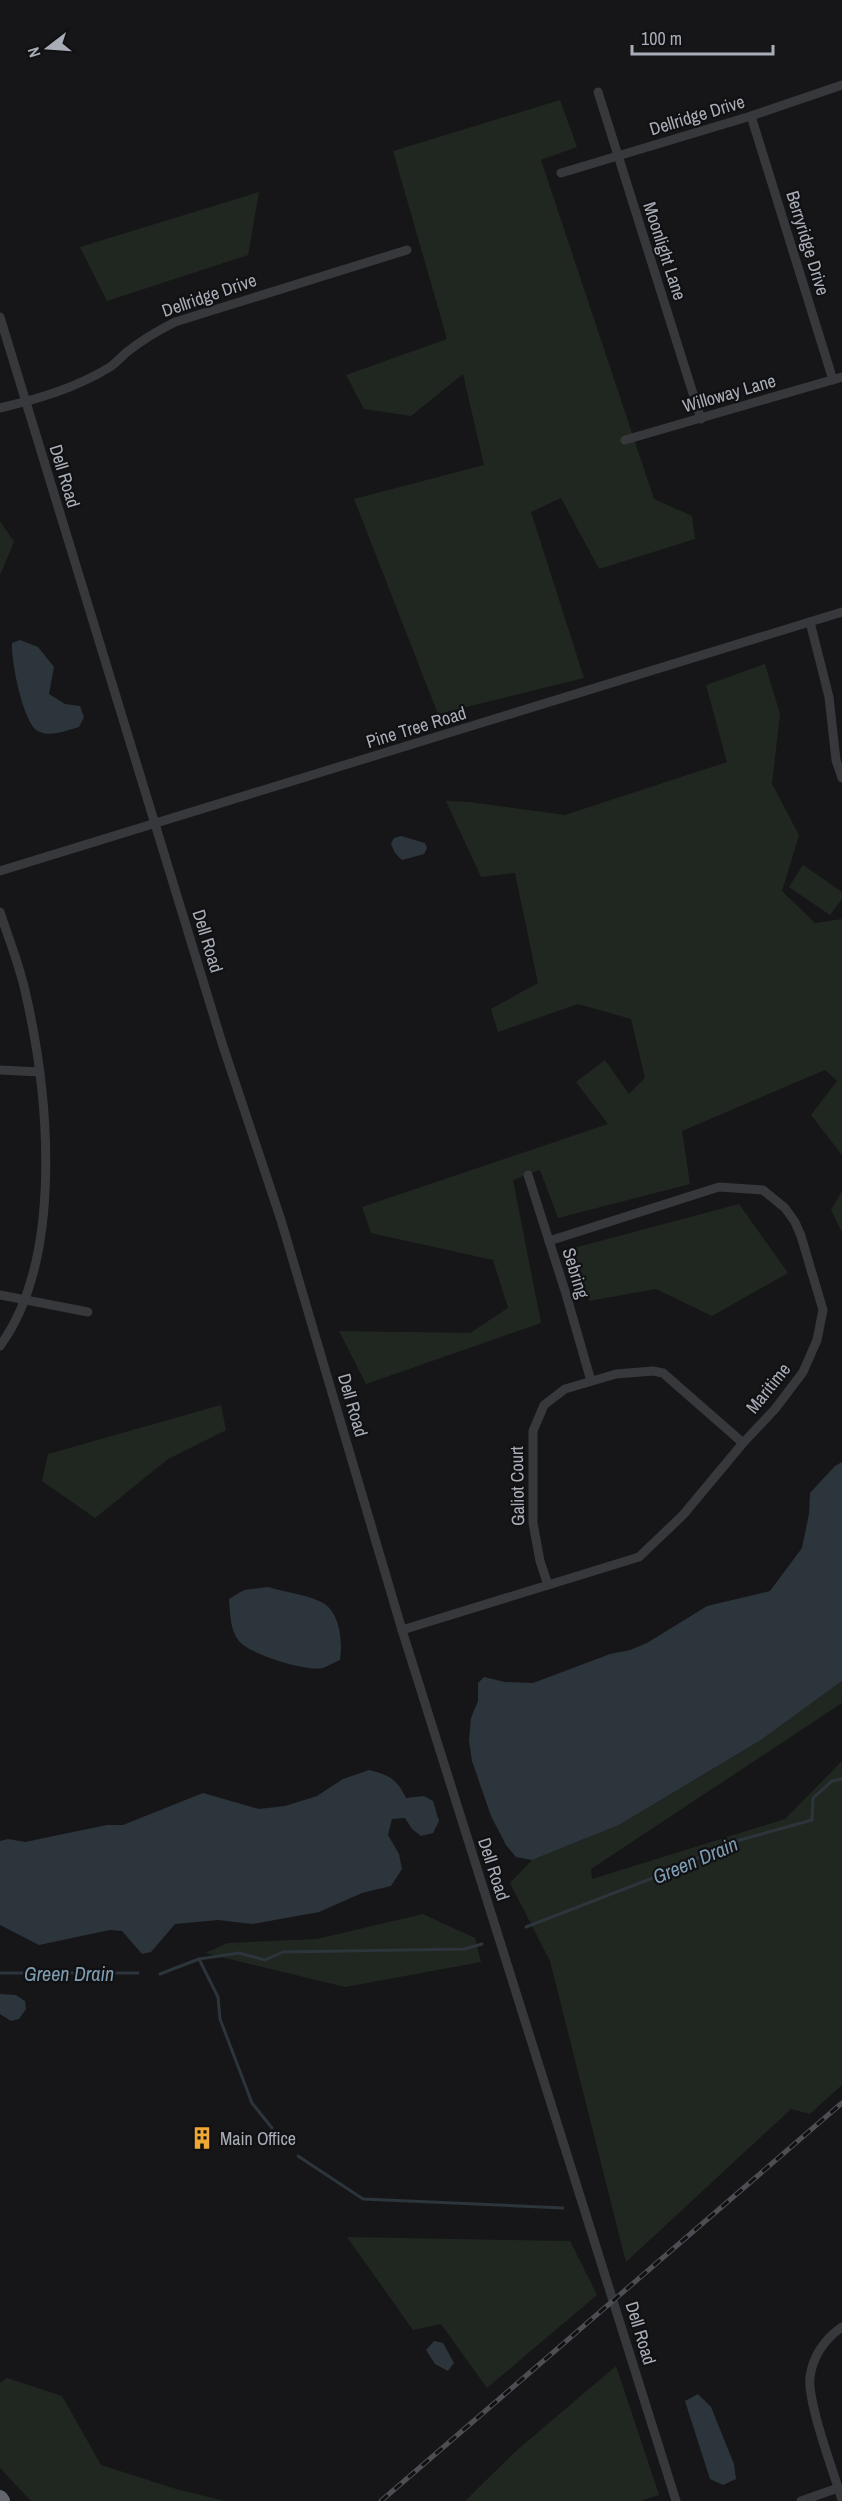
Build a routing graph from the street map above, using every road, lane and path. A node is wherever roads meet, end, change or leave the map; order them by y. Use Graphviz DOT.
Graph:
graph roads {
  1 [pos="842,85"];
  2 [pos="598,92"];
  3 [pos="751,116"];
  4 [pos="618,157"];
  5 [pos="561,173"];
  6 [pos="407,250"];
  7 [pos="0,317"];
  8 [pos="838,378"];
  9 [pos="25,401"];
  10 [pos="0,408"];
  11 [pos="701,419"];
  12 [pos="625,440"];
  13 [pos="842,612"];
  14 [pos="810,622"];
  15 [pos="842,778"];
  16 [pos="155,825"];
  17 [pos="0,871"];
  18 [pos="0,912"];
  19 [pos="0,1070"];
  20 [pos="40,1072"];
  21 [pos="528,1175"];
  22 [pos="549,1241"];
  23 [pos="0,1295"];
  24 [pos="26,1301"];
  25 [pos="88,1312"];
  26 [pos="0,1346"];
  27 [pos="591,1381"];
  28 [pos="743,1443"];
  29 [pos="548,1585"];
  30 [pos="402,1630"];
  31 [pos="842,2326"];
  32 [pos="838,2488"];
  33 [pos="842,2500"];
  34 [pos="676,2501"];
  35 [pos="801,2501"];
  1 -- 3 [label="street, Dellridge Drive"];
  2 -- 4 [label="street, Moonlight Lane"];
  3 -- 4 [label="street, Dellridge Drive"];
  3 -- 8 [label="street, Berryridge Drive"];
  4 -- 5 [label="street, Dellridge Drive"];
  4 -- 11 [label="street, Moonlight Lane"];
  6 -- 9 [label="street, Dellridge Drive"];
  7 -- 9 [label="street, Dell Road"];
  8 -- 11 [label="street, Willoway Lane"];
  9 -- 10 [label="street, Dellridge Drive"];
  9 -- 16 [label="street, Dell Road"];
  11 -- 12 [label="street, Willoway Lane"];
  13 -- 14 [label="street, Pine Tree Road"];
  14 -- 15 [label="street"];
  14 -- 16 [label="street, Pine Tree Road"];
  16 -- 17 [label="street, Pine Tree Road"];
  16 -- 30 [label="street, Dell Road"];
  18 -- 20 [label="street"];
  19 -- 20 [label="street"];
  20 -- 24 [label="street"];
  21 -- 22 [label="street, Sebring"];
  22 -- 27 [label="street, Sebring"];
  22 -- 28 [label="street, Maritime"];
  23 -- 24 [label="street"];
  24 -- 25 [label="street"];
  24 -- 26 [label="street"];
  27 -- 28 [label="street, Galiot Court"];
  27 -- 29 [label="street, Galiot Court"];
  28 -- 29 [label="street, Maritime"];
  29 -- 30 [label="street, Maritime"];
  30 -- 34 [label="street, Dell Road"];
  31 -- 32 [label="street"];
  32 -- 33 [label="street"];
  32 -- 35 [label="street"];
}
